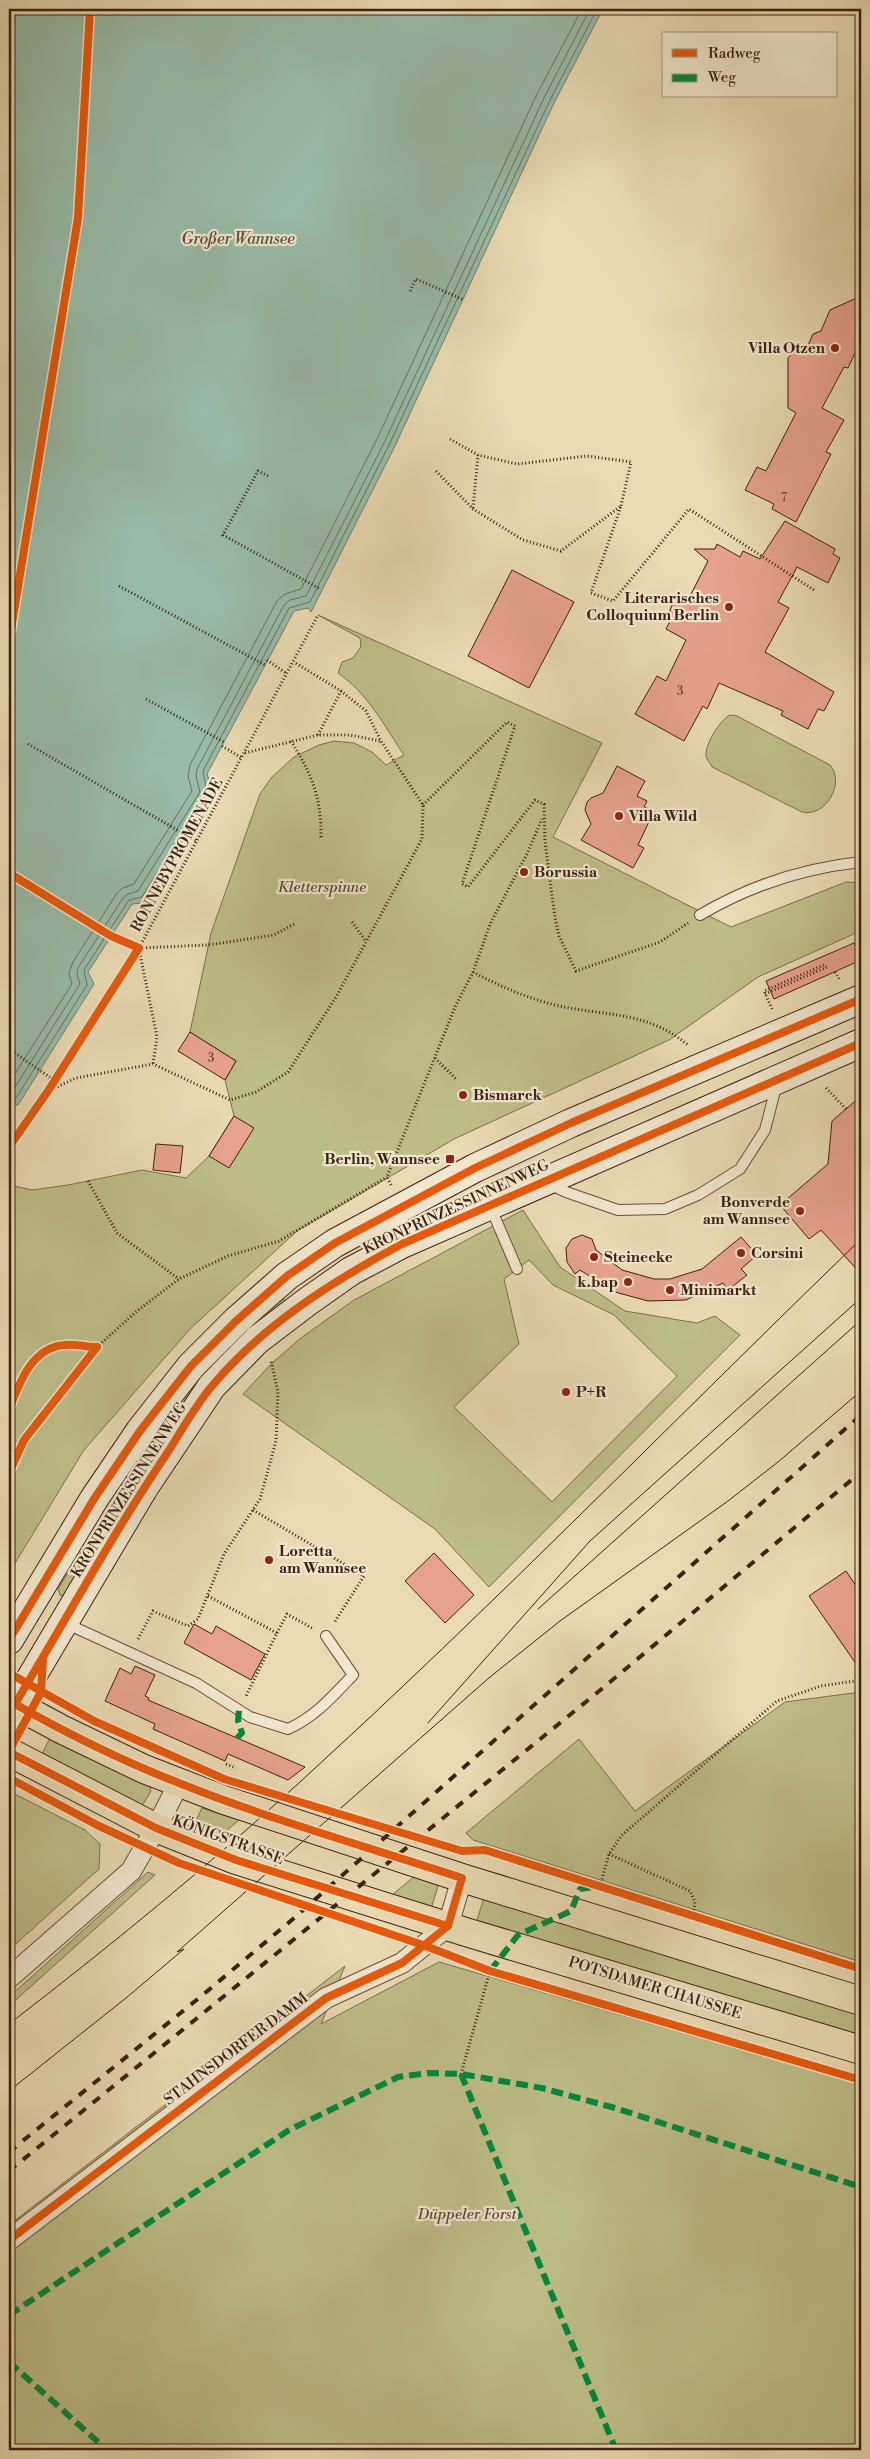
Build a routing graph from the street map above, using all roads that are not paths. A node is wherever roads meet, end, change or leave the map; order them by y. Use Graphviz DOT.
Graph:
graph roads {
  1 [pos="861,862"];
  2 [pos="700,915"];
  3 [pos="861,999"];
  4 [pos="861,1043"];
  5 [pos="778,1079"];
  6 [pos="475,1168"];
  7 [pos="544,1182"];
  8 [pos="490,1205"];
  9 [pos="518,1269"];
  10 [pos="31,1603"];
  11 [pos="64,1622"];
  12 [pos="326,1636"];
  13 [pos="9,1640"];
  14 [pos="11,1707"];
  15 [pos="9,1752"];
  16 [pos="178,1783"];
  17 [pos="156,1828"];
  18 [pos="462,1878"];
  19 [pos="448,1926"];
  20 [pos="9,1978"];
  21 [pos="861,2001"];
  22 [pos="861,2050"];
  23 [pos="9,2240"];
  1 -- 2 [label="lane"];
  3 -- 6 [label="main road, KRONPRINZESSINNENWEG"];
  4 -- 5 [label="main road, KRONPRINZESSINNENWEG"];
  5 -- 7 [label="main road, KRONPRINZESSINNENWEG"];
  5 -- 7 [label="lane"];
  6 -- 8 [label="main road"];
  6 -- 10 [label="main road, KRONPRINZESSINNENWEG"];
  7 -- 8 [label="main road, KRONPRINZESSINNENWEG"];
  8 -- 9 [label="lane"];
  8 -- 11 [label="main road, KRONPRINZESSINNENWEG"];
  10 -- 11 [label="main road"];
  10 -- 13 [label="main road, KRONPRINZESSINNENWEG"];
  11 -- 12 [label="lane"];
  11 -- 14 [label="main road, KRONPRINZESSINNENWEG"];
  14 -- 16 [label="main road"];
  15 -- 17 [label="main road, KÖNIGSTRASSE"];
  16 -- 17 [label="street"];
  16 -- 18 [label="main road"];
  17 -- 19 [label="main road, KÖNIGSTRASSE"];
  17 -- 20 [label="street"];
  18 -- 19 [label="street"];
  18 -- 21 [label="main road"];
  19 -- 22 [label="main road, POTSDAMER CHAUSSEE"];
  19 -- 23 [label="street, STAHNSDORFER DAMM"];
}
